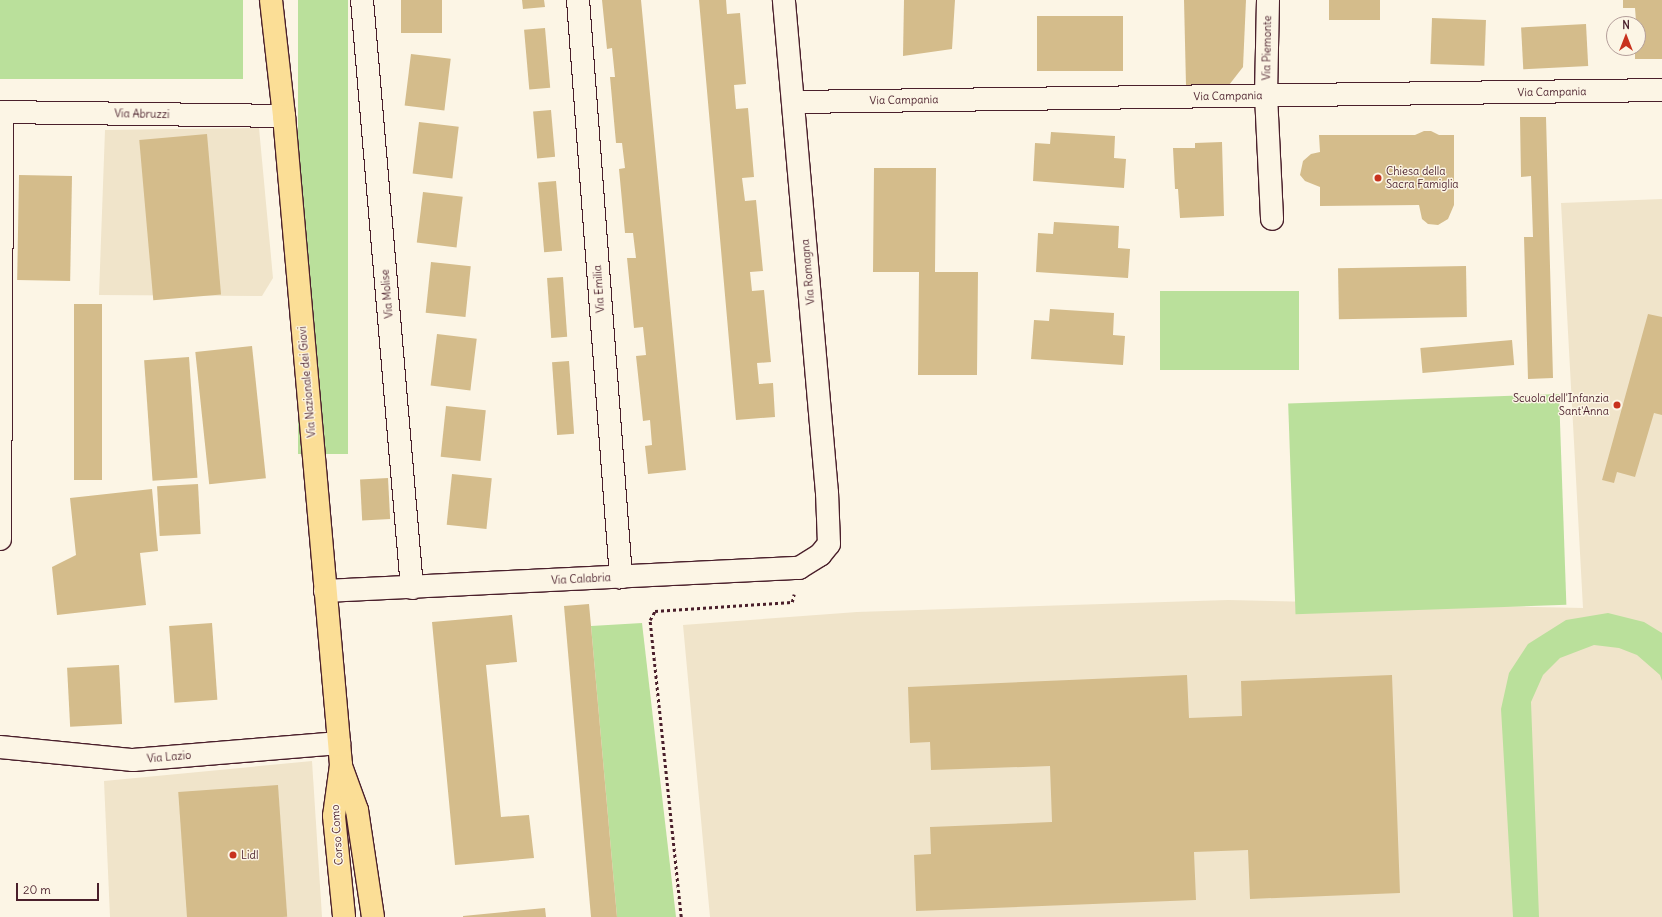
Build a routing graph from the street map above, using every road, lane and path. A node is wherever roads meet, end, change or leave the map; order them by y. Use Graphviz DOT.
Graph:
graph roads {
  1 [pos="271,0"];
  2 [pos="362,0"];
  3 [pos="578,0"];
  4 [pos="784,0"];
  5 [pos="1268,0"];
  6 [pos="1662,90"];
  7 [pos="1266,95"];
  8 [pos="794,102"];
  9 [pos="1,112"];
  10 [pos="284,116"];
  11 [pos="1272,219"];
  12 [pos="0,539"];
  13 [pos="800,568"];
  14 [pos="621,577"];
  15 [pos="412,588"];
  16 [pos="325,591"];
  17 [pos="339,743"];
  18 [pos="0,747"];
  19 [pos="341,765"];
  20 [pos="344,917"];
  21 [pos="373,917"];
  22 [pos="682,917"];
  1 -- 10 [label="main road, Via Nazionale dei Giovi"];
  2 -- 15 [label="street, Via Molise"];
  3 -- 14 [label="street, Via Emilia"];
  4 -- 8 [label="street, Via Romagna"];
  5 -- 7 [label="street, Via Piemonte"];
  6 -- 7 [label="street, Via Campania"];
  7 -- 8 [label="street, Via Campania"];
  7 -- 11 [label="street, Via Piemonte"];
  8 -- 13 [label="street, Via Romagna"];
  9 -- 10 [label="street, Via Abruzzi"];
  9 -- 12 [label="street"];
  10 -- 16 [label="main road, Via Nazionale dei Giovi"];
  13 -- 14 [label="street, Via Calabria"];
  13 -- 22 [label="path"];
  14 -- 15 [label="street, Via Calabria"];
  15 -- 16 [label="street, Via Calabria"];
  16 -- 17 [label="main road, Via Nazionale dei Giovi"];
  17 -- 18 [label="street, Via Lazio"];
  17 -- 19 [label="main road, Via Nazionale dei Giovi"];
  19 -- 20 [label="main road, Corso Como"];
  19 -- 21 [label="main road, Corso Como"];
}
